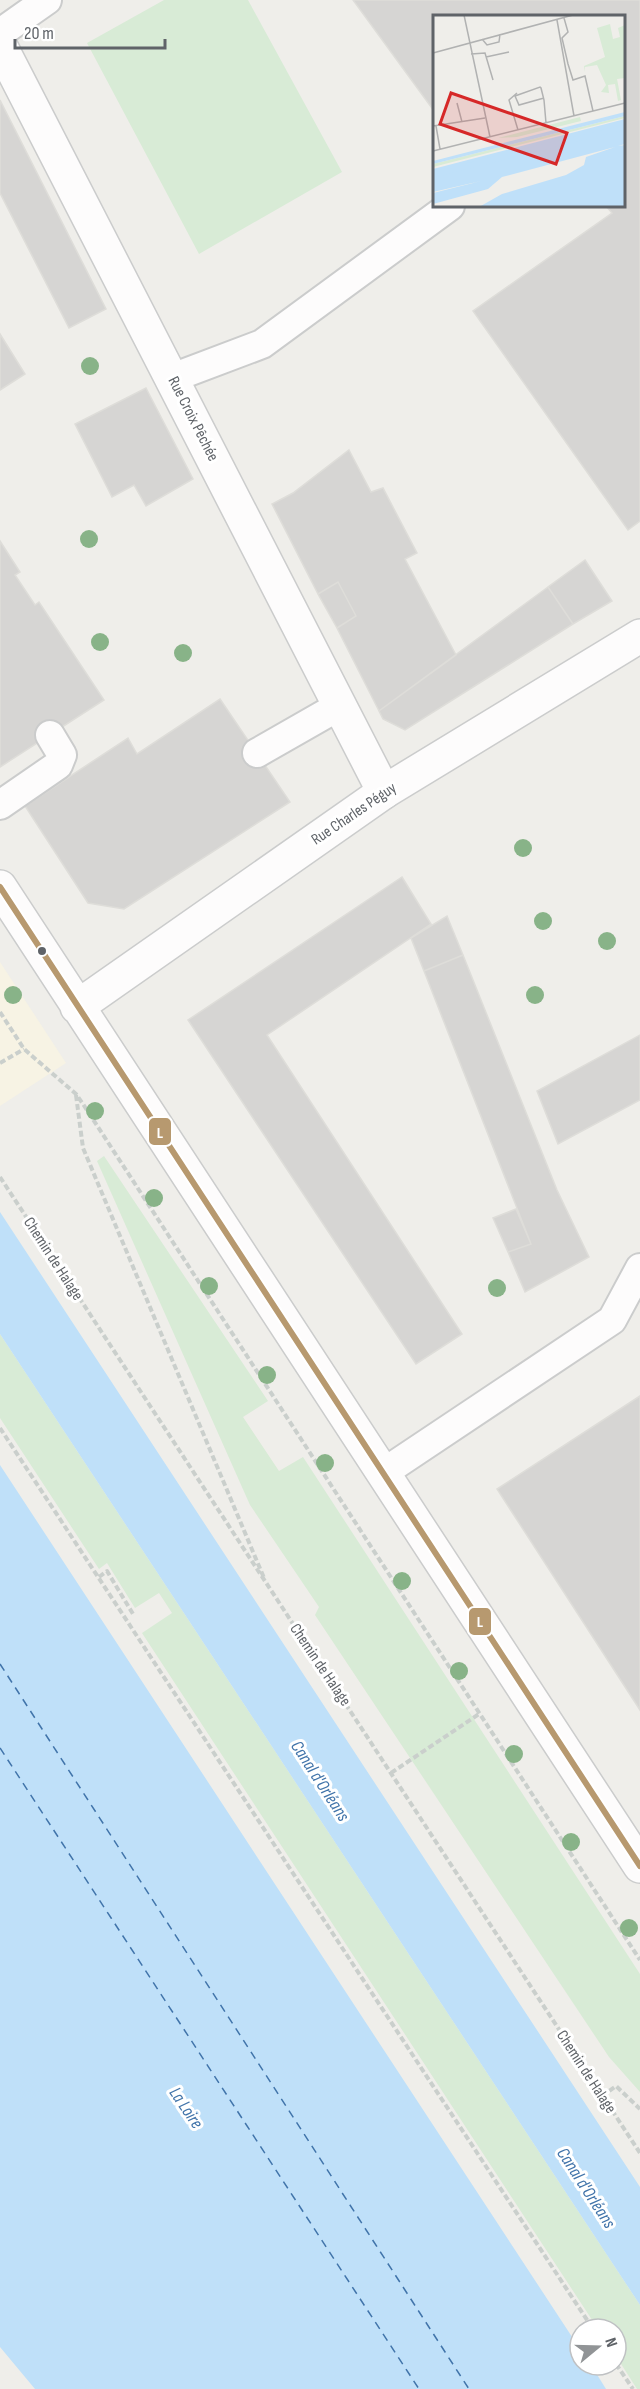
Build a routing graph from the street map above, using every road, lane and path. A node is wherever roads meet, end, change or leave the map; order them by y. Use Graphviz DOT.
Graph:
graph roads {
  1 [pos="47,0"];
  2 [pos="0,33"];
  3 [pos="0,45"];
  4 [pos="449,207"];
  5 [pos="172,378"];
  6 [pos="640,636"];
  7 [pos="341,705"];
  8 [pos="50,735"];
  9 [pos="257,753"];
  10 [pos="384,792"];
  11 [pos="0,805"];
  12 [pos="0,887"];
  13 [pos="77,1007"];
  14 [pos="0,1012"];
  15 [pos="24,1049"];
  16 [pos="0,1063"];
  17 [pos="75,1094"];
  18 [pos="0,1177"];
  19 [pos="640,1268"];
  20 [pos="0,1428"];
  21 [pos="383,1473"];
  22 [pos="99,1577"];
  23 [pos="269,1588"];
  24 [pos="133,1614"];
  25 [pos="479,1713"];
  26 [pos="392,1773"];
  27 [pos="640,1866"];
  28 [pos="640,1960"];
  29 [pos="602,2096"];
  30 [pos="640,2109"];
  31 [pos="640,2153"];
  32 [pos="585,2317"];
  1 -- 2 [label="lane"];
  3 -- 5 [label="street, Rue Croix Pêchée"];
  4 -- 5 [label="lane"];
  5 -- 7 [label="street, Rue Croix Pêchée"];
  6 -- 10 [label="street, Rue Charles Péguy"];
  7 -- 9 [label="lane"];
  7 -- 10 [label="street, Rue Croix Pêchée"];
  8 -- 11 [label="lane"];
  10 -- 13 [label="street, Rue Charles Péguy"];
  12 -- 13 [label="street"];
  13 -- 21 [label="street"];
  14 -- 15 [label="path"];
  15 -- 16 [label="path"];
  15 -- 17 [label="path"];
  17 -- 23 [label="path"];
  17 -- 25 [label="path"];
  18 -- 23 [label="path, Chemin de Halage"];
  19 -- 21 [label="lane"];
  20 -- 22 [label="path"];
  21 -- 27 [label="street"];
  22 -- 24 [label="path"];
  22 -- 32 [label="path"];
  23 -- 26 [label="path, Chemin de Halage"];
  25 -- 26 [label="path"];
  25 -- 28 [label="path"];
  26 -- 29 [label="path, Chemin de Halage"];
  29 -- 30 [label="path"];
  29 -- 31 [label="path, Chemin de Halage"];
}
